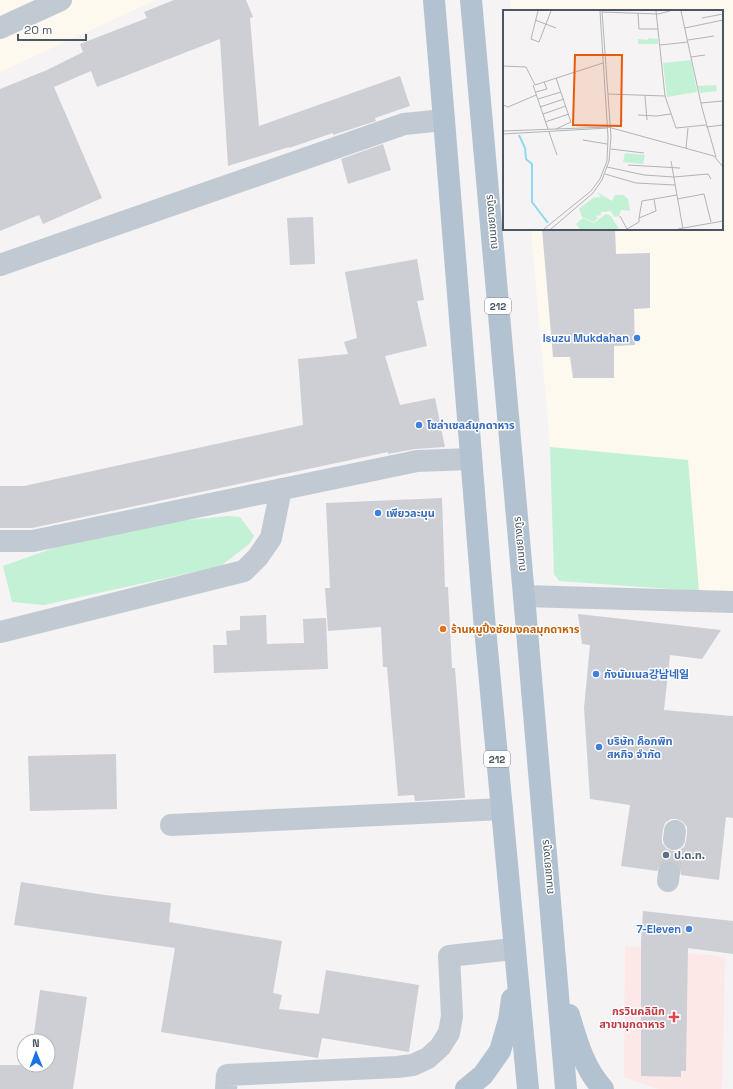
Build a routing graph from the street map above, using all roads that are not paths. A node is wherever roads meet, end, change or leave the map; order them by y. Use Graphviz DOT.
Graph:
graph roads {
  1 [pos="61,0"];
  2 [pos="434,0"];
  3 [pos="471,0"];
  4 [pos="0,28"];
  5 [pos="444,120"];
  6 [pos="0,265"];
  7 [pos="471,459"];
  8 [pos="281,490"];
  9 [pos="0,541"];
  10 [pos="524,596"];
  11 [pos="733,602"];
  12 [pos="0,632"];
  13 [pos="502,809"];
  14 [pos="171,825"];
  15 [pos="515,958"];
  16 [pos="554,960"];
  17 [pos="226,1089"];
  18 [pos="466,1089"];
  19 [pos="528,1089"];
  20 [pos="566,1089"];
  21 [pos="603,1089"];
  1 -- 4 [label="street"];
  2 -- 5 [label="main road, 212"];
  3 -- 10 [label="main road, ถนนชยางกูร / 212"];
  5 -- 6 [label="street"];
  5 -- 7 [label="main road, 212"];
  7 -- 8 [label="street"];
  7 -- 13 [label="main road, 212"];
  8 -- 9 [label="street"];
  8 -- 12 [label="street"];
  10 -- 11 [label="street"];
  10 -- 16 [label="main road, ถนนชยางกูร / 212"];
  13 -- 14 [label="street"];
  13 -- 15 [label="main road, 212"];
  15 -- 17 [label="street"];
  15 -- 18 [label="main road"];
  15 -- 19 [label="main road, 212"];
  16 -- 20 [label="main road, ถนนชยางกูร / 212"];
  16 -- 21 [label="main road"];
}
